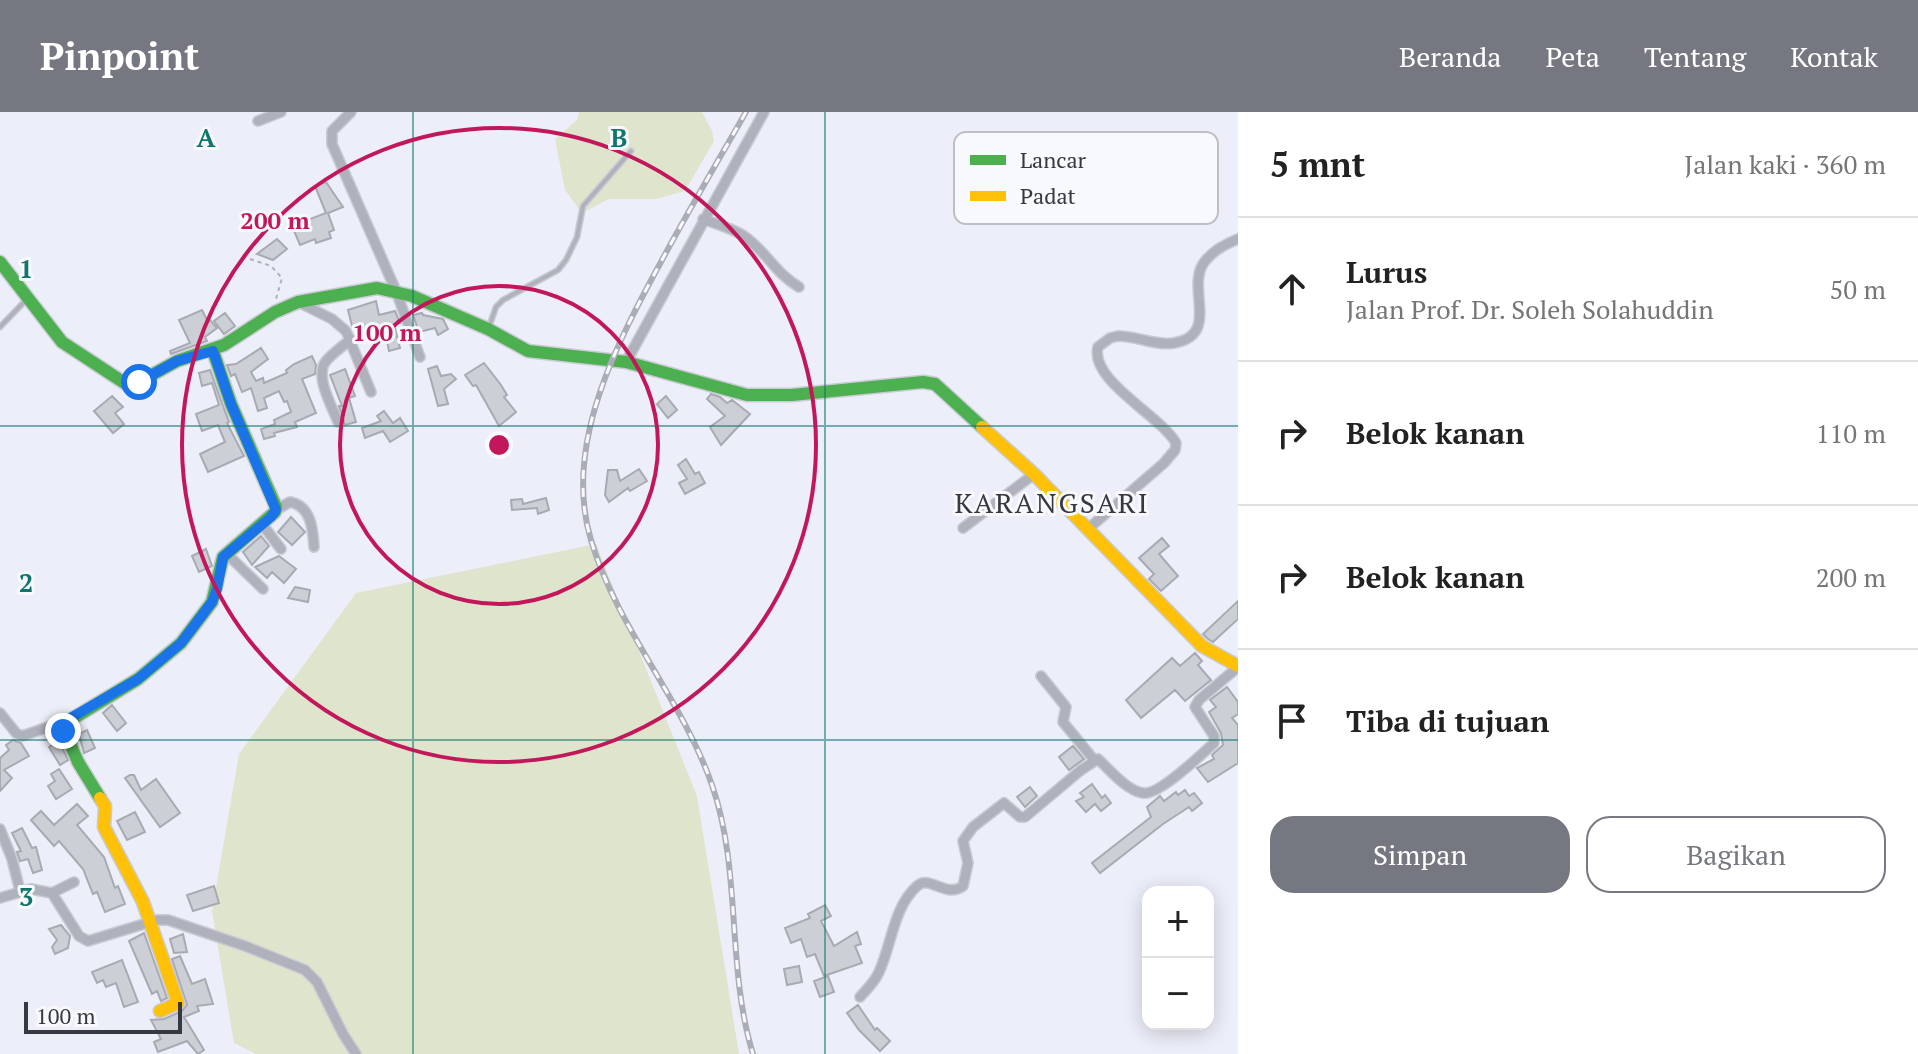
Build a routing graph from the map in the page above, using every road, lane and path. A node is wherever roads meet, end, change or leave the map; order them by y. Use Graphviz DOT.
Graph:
graph roads {
  1 [pos="281,112"];
  2 [pos="351,112"];
  3 [pos="764,112"];
  4 [pos="258,121"];
  5 [pos="631,151"];
  6 [pos="703,219"];
  7 [pos="1238,239"];
  8 [pos="250,259"];
  9 [pos="0,262"];
  10 [pos="799,287"];
  11 [pos="396,291"];
  12 [pos="28,299"];
  13 [pos="298,302"];
  14 [pos="275,312"];
  15 [pos="0,327"];
  16 [pos="488,329"];
  17 [pos="351,339"];
  18 [pos="213,351"];
  19 [pos="420,357"];
  20 [pos="626,362"];
  21 [pos="371,392"];
  22 [pos="338,422"];
  23 [pos="1034,474"];
  24 [pos="276,510"];
  25 [pos="262,524"];
  26 [pos="963,528"];
  27 [pos="1088,529"];
  28 [pos="314,547"];
  29 [pos="281,549"];
  30 [pos="226,553"];
  31 [pos="263,589"];
  32 [pos="1238,667"];
  33 [pos="1041,676"];
  34 [pos="0,713"];
  35 [pos="63,722"];
  36 [pos="1095,761"];
  37 [pos="0,829"];
  38 [pos="74,882"];
  39 [pos="20,891"];
  40 [pos="52,893"];
  41 [pos="0,898"];
  42 [pos="150,922"];
  43 [pos="860,997"];
  44 [pos="160,1011"];
  45 [pos="356,1054"];
  1 -- 4 [label="street"];
  2 -- 11 [label="street"];
  3 -- 6 [label="street"];
  5 -- 16 [label="lane"];
  6 -- 10 [label="street"];
  6 -- 20 [label="street"];
  7 -- 27 [label="street"];
  8 -- 14 [label="path"];
  9 -- 12 [label="street"];
  11 -- 13 [label="street"];
  11 -- 16 [label="street"];
  11 -- 19 [label="street"];
  12 -- 15 [label="lane"];
  12 -- 18 [label="street"];
  13 -- 14 [label="street"];
  13 -- 17 [label="street"];
  14 -- 18 [label="street"];
  16 -- 20 [label="street"];
  17 -- 21 [label="street"];
  17 -- 22 [label="street"];
  18 -- 24 [label="street"];
  20 -- 23 [label="street"];
  23 -- 26 [label="street"];
  23 -- 27 [label="street"];
  24 -- 25 [label="street"];
  24 -- 28 [label="street"];
  25 -- 29 [label="street"];
  25 -- 30 [label="street"];
  27 -- 32 [label="street"];
  30 -- 31 [label="street"];
  30 -- 35 [label="street"];
  32 -- 36 [label="street"];
  33 -- 36 [label="street"];
  34 -- 35 [label="street"];
  35 -- 42 [label="street"];
  36 -- 43 [label="street"];
  37 -- 39 [label="street"];
  38 -- 40 [label="street"];
  39 -- 40 [label="street"];
  39 -- 41 [label="street"];
  40 -- 42 [label="street"];
  42 -- 44 [label="street"];
  42 -- 45 [label="street"];
}
